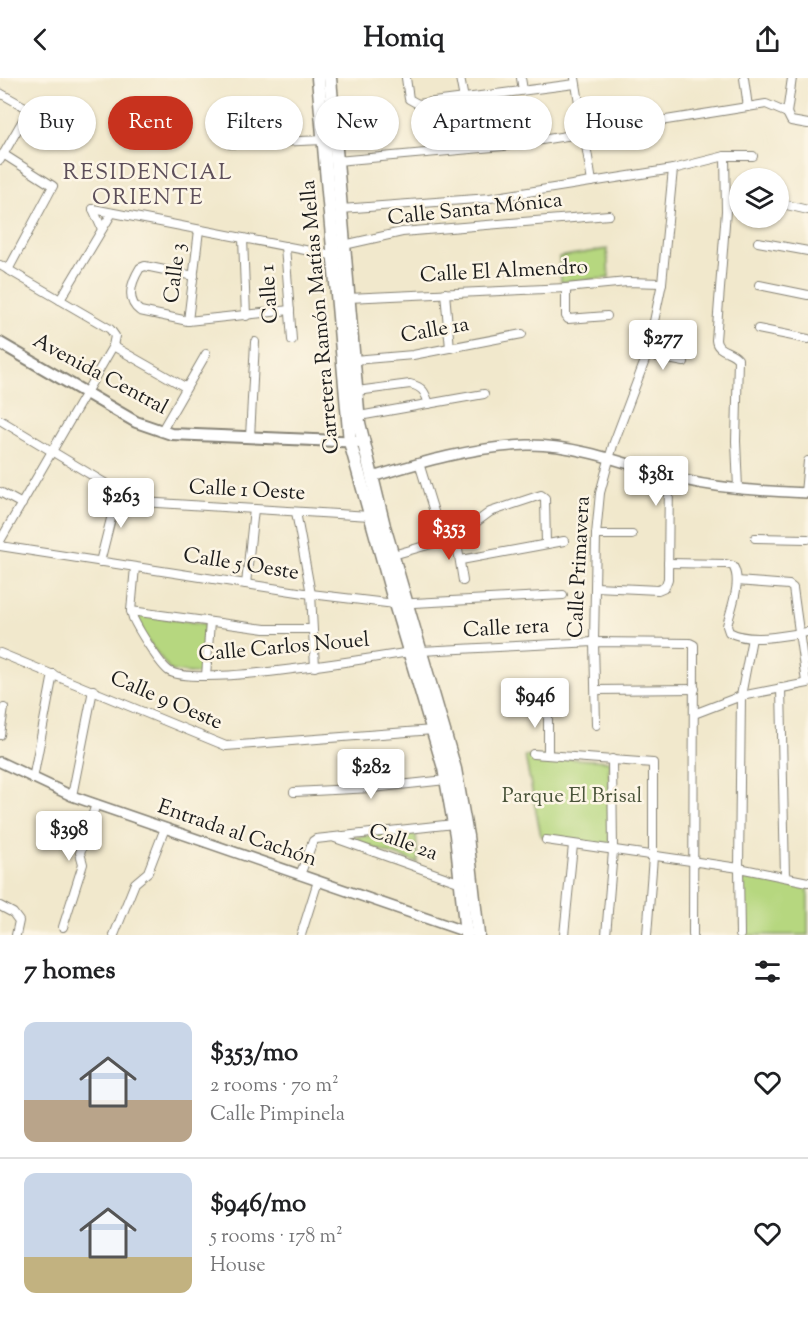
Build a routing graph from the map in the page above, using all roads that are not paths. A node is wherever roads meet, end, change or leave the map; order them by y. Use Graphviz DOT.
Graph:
graph roads {
  1 [pos="318,78"];
  2 [pos="330,78"];
  3 [pos="406,78"];
  4 [pos="460,78"];
  5 [pos="521,78"];
  6 [pos="744,78"];
  7 [pos="792,78"];
  8 [pos="575,81"];
  9 [pos="523,90"];
  10 [pos="0,93"];
  11 [pos="320,96"];
  12 [pos="463,96"];
  13 [pos="484,96"];
  14 [pos="577,96"];
  15 [pos="411,100"];
  16 [pos="748,106"];
  17 [pos="787,113"];
  18 [pos="665,120"];
  19 [pos="808,124"];
  20 [pos="564,137"];
  21 [pos="326,150"];
  22 [pos="586,150"];
  23 [pos="725,156"];
  24 [pos="753,156"];
  25 [pos="2,157"];
  26 [pos="337,161"];
  27 [pos="673,169"];
  28 [pos="592,182"];
  29 [pos="789,206"];
  30 [pos="341,209"];
  31 [pos="808,210"];
  32 [pos="112,213"];
  33 [pos="609,215"];
  34 [pos="102,229"];
  35 [pos="199,230"];
  36 [pos="243,238"];
  37 [pos="758,242"];
  38 [pos="285,246"];
  39 [pos="808,251"];
  40 [pos="341,252"];
  41 [pos="0,265"];
  42 [pos="8,270"];
  43 [pos="194,276"];
  44 [pos="662,283"];
  45 [pos="759,285"];
  46 [pos="566,288"];
  47 [pos="445,293"];
  48 [pos="808,295"];
  49 [pos="348,298"];
  50 [pos="60,300"];
  51 [pos="290,310"];
  52 [pos="246,316"];
  53 [pos="607,316"];
  54 [pos="188,321"];
  55 [pos="758,329"];
  56 [pos="522,334"];
  57 [pos="808,339"];
  58 [pos="292,340"];
  59 [pos="255,342"];
  60 [pos="0,343"];
  61 [pos="113,346"];
  62 [pos="450,348"];
  63 [pos="206,354"];
  64 [pos="647,355"];
  65 [pos="354,360"];
  66 [pos="684,362"];
  67 [pos="185,387"];
  68 [pos="357,391"];
  69 [pos="86,393"];
  70 [pos="484,394"];
  71 [pos="429,404"];
  72 [pos="359,416"];
  73 [pos="0,420"];
  74 [pos="161,432"];
  75 [pos="250,437"];
  76 [pos="356,442"];
  77 [pos="54,451"];
  78 [pos="609,459"];
  79 [pos="808,461"];
  80 [pos="419,463"];
  81 [pos="669,476"];
  82 [pos="372,477"];
  83 [pos="738,489"];
  84 [pos="118,490"];
  85 [pos="0,492"];
  86 [pos="807,493"];
  87 [pos="22,504"];
  88 [pos="254,509"];
  89 [pos="296,512"];
  90 [pos="370,516"];
  91 [pos="596,535"];
  92 [pos="632,536"];
  93 [pos="456,537"];
  94 [pos="755,538"];
  95 [pos="808,539"];
  96 [pos="443,541"];
  97 [pos="564,541"];
  98 [pos="0,543"];
  99 [pos="546,544"];
  100 [pos="393,555"];
  101 [pos="462,560"];
  102 [pos="100,562"];
  103 [pos="668,563"];
  104 [pos="135,567"];
  105 [pos="464,581"];
  106 [pos="737,582"];
  107 [pos="246,584"];
  108 [pos="596,587"];
  109 [pos="311,594"];
  110 [pos="563,595"];
  111 [pos="401,604"];
  112 [pos="131,611"];
  113 [pos="210,622"];
  114 [pos="312,629"];
  115 [pos="804,632"];
  116 [pos="752,638"];
  117 [pos="594,642"];
  118 [pos="415,652"];
  119 [pos="0,653"];
  120 [pos="315,668"];
  121 [pos="53,674"];
  122 [pos="206,676"];
  123 [pos="807,682"];
  124 [pos="781,687"];
  125 [pos="695,689"];
  126 [pos="93,690"];
  127 [pos="596,690"];
  128 [pos="741,696"];
  129 [pos="548,705"];
  130 [pos="4,708"];
  131 [pos="694,714"];
  132 [pos="596,725"];
  133 [pos="433,730"];
  134 [pos="0,735"];
  135 [pos="533,754"];
  136 [pos="548,754"];
  137 [pos="612,759"];
  138 [pos="0,762"];
  139 [pos="33,779"];
  140 [pos="446,780"];
  141 [pos="294,792"];
  142 [pos="72,796"];
  143 [pos="96,804"];
  144 [pos="454,824"];
  145 [pos="165,828"];
  146 [pos="332,837"];
  147 [pos="546,840"];
  148 [pos="573,845"];
  149 [pos="613,851"];
  150 [pos="653,857"];
  151 [pos="694,863"];
  152 [pos="739,868"];
  153 [pos="300,875"];
  154 [pos="785,877"];
  155 [pos="318,881"];
  156 [pos="808,882"];
  157 [pos="461,883"];
  158 [pos="0,906"];
  159 [pos="63,927"];
  160 [pos="472,934"];
  161 [pos="16,935"];
  162 [pos="114,935"];
  163 [pos="301,935"];
  164 [pos="564,935"];
  165 [pos="606,935"];
  166 [pos="647,935"];
  167 [pos="693,935"];
  168 [pos="740,935"];
  1 -- 11 [label="main road, Carretera Ramón Matías Mella"];
  2 -- 26 [label="main road, Carretera Ramón Matías Mella"];
  3 -- 15 [label="street"];
  4 -- 12 [label="street"];
  5 -- 9 [label="street"];
  6 -- 16 [label="street"];
  7 -- 17 [label="street"];
  8 -- 9 [label="street"];
  8 -- 14 [label="street"];
  9 -- 13 [label="street"];
  10 -- 25 [label="street"];
  16 -- 17 [label="street"];
  16 -- 18 [label="street"];
  17 -- 19 [label="street"];
  20 -- 26 [label="street"];
  21 -- 40 [label="main road, Carretera Ramón Matías Mella"];
  22 -- 28 [label="street"];
  23 -- 24 [label="street"];
  23 -- 27 [label="street"];
  23 -- 83 [label="street"];
  25 -- 42 [label="street"];
  26 -- 30 [label="main road, Carretera Ramón Matías Mella"];
  27 -- 28 [label="street"];
  27 -- 44 [label="street, Calle Primavera"];
  28 -- 30 [label="street"];
  29 -- 31 [label="street"];
  30 -- 40 [label="main road, Carretera Ramón Matías Mella"];
  32 -- 34 [label="street"];
  32 -- 34 [label="street"];
  32 -- 35 [label="street"];
  33 -- 40 [label="street, Calle Santa Mónica"];
  34 -- 50 [label="street"];
  35 -- 36 [label="street"];
  35 -- 43 [label="street, Calle 3"];
  36 -- 38 [label="street"];
  36 -- 52 [label="street"];
  37 -- 39 [label="street"];
  38 -- 40 [label="street"];
  38 -- 51 [label="street, Calle 1"];
  40 -- 49 [label="main road, Carretera Ramón Matías Mella"];
  40 -- 76 [label="main road, Carretera Ramón Matías Mella"];
  41 -- 42 [label="street"];
  42 -- 50 [label="street"];
  43 -- 54 [label="street, Calle 3"];
  43 -- 54 [label="street"];
  44 -- 46 [label="street, Calle El Almendro"];
  44 -- 64 [label="street, Calle Primavera"];
  45 -- 48 [label="street"];
  46 -- 47 [label="street, Calle El Almendro"];
  46 -- 53 [label="street"];
  47 -- 49 [label="street, Calle El Almendro"];
  47 -- 62 [label="street"];
  49 -- 65 [label="main road, Carretera Ramón Matías Mella"];
  50 -- 61 [label="street"];
  51 -- 52 [label="street"];
  51 -- 58 [label="street, Calle 1"];
  52 -- 54 [label="street"];
  55 -- 57 [label="street"];
  56 -- 62 [label="street, Calle 1a"];
  59 -- 75 [label="street"];
  60 -- 69 [label="main road, Avenida Central"];
  61 -- 67 [label="street"];
  61 -- 69 [label="street"];
  62 -- 65 [label="street, Calle 1a"];
  63 -- 67 [label="street"];
  64 -- 66 [label="street"];
  64 -- 78 [label="street, Calle Primavera"];
  65 -- 68 [label="main road, Carretera Ramón Matías Mella"];
  67 -- 74 [label="street"];
  68 -- 71 [label="street"];
  68 -- 72 [label="main road, Carretera Ramón Matías Mella"];
  69 -- 74 [label="main road, Avenida Central"];
  69 -- 77 [label="street"];
  70 -- 71 [label="street"];
  71 -- 72 [label="street"];
  72 -- 76 [label="main road, Carretera Ramón Matías Mella"];
  73 -- 77 [label="street, Calle 1 Oeste"];
  74 -- 75 [label="main road, Avenida Central"];
  75 -- 76 [label="main road, Avenida Central"];
  76 -- 82 [label="main road, Carretera Ramón Matías Mella"];
  76 -- 90 [label="main road, Carretera Ramón Matías Mella"];
  77 -- 84 [label="street, Calle 1 Oeste"];
  77 -- 87 [label="street"];
  78 -- 80 [label="street"];
  78 -- 81 [label="street"];
  78 -- 91 [label="street, Calle Primavera"];
  79 -- 86 [label="street"];
  80 -- 82 [label="street"];
  80 -- 96 [label="street"];
  81 -- 83 [label="street"];
  81 -- 103 [label="street"];
  82 -- 100 [label="main road, Carretera Ramón Matías Mella"];
  83 -- 86 [label="street"];
  84 -- 88 [label="street, Calle 1 Oeste"];
  84 -- 102 [label="street"];
  85 -- 87 [label="street"];
  87 -- 98 [label="street"];
  88 -- 89 [label="street, Calle 1 Oeste"];
  88 -- 107 [label="street"];
  89 -- 90 [label="street, Calle 1 Oeste"];
  89 -- 109 [label="street"];
  90 -- 111 [label="main road, Carretera Ramón Matías Mella"];
  91 -- 92 [label="street"];
  91 -- 108 [label="street, Calle Primavera"];
  93 -- 96 [label="street"];
  93 -- 99 [label="street"];
  93 -- 101 [label="street"];
  94 -- 95 [label="street"];
  96 -- 100 [label="street"];
  97 -- 99 [label="street"];
  98 -- 102 [label="street, Calle 5 Oeste"];
  99 -- 101 [label="street"];
  100 -- 111 [label="main road, Carretera Ramón Matías Mella"];
  101 -- 105 [label="street"];
  102 -- 104 [label="street, Calle 5 Oeste"];
  103 -- 106 [label="street"];
  103 -- 108 [label="street"];
  104 -- 107 [label="street, Calle 5 Oeste"];
  104 -- 112 [label="street"];
  106 -- 115 [label="street"];
  106 -- 116 [label="street"];
  107 -- 109 [label="street, Calle 5 Oeste"];
  108 -- 117 [label="street, Calle Primavera"];
  109 -- 111 [label="street, Calle 5 Oeste"];
  109 -- 114 [label="street"];
  110 -- 111 [label="street, Calle 5 Oeste"];
  111 -- 118 [label="main road, Carretera Ramón Matías Mella"];
  112 -- 113 [label="street"];
  112 -- 122 [label="street, Calle Carlos Nouel"];
  113 -- 114 [label="street"];
  113 -- 122 [label="street"];
  114 -- 120 [label="street"];
  115 -- 116 [label="street"];
  115 -- 123 [label="street"];
  116 -- 128 [label="street"];
  117 -- 118 [label="street, Calle 1era"];
  117 -- 125 [label="street, Calle 1era"];
  117 -- 127 [label="street, Calle Primavera"];
  118 -- 120 [label="street, Calle Carlos Nouel"];
  118 -- 133 [label="main road, Carretera Ramón Matías Mella"];
  118 -- 160 [label="main road, Carretera Ramón Matías Mella"];
  119 -- 121 [label="street, Calle 9 Oeste"];
  120 -- 122 [label="street, Calle Carlos Nouel"];
  121 -- 126 [label="street, Calle 9 Oeste"];
  121 -- 139 [label="street"];
  123 -- 124 [label="street"];
  124 -- 128 [label="street"];
  124 -- 154 [label="street"];
  125 -- 127 [label="street"];
  125 -- 131 [label="street"];
  126 -- 133 [label="street, Calle 9 Oeste"];
  126 -- 142 [label="street"];
  127 -- 132 [label="street, Calle Primavera"];
  128 -- 131 [label="street"];
  128 -- 152 [label="street"];
  129 -- 136 [label="street"];
  130 -- 134 [label="street"];
  131 -- 151 [label="street"];
  133 -- 140 [label="main road, Carretera Ramón Matías Mella"];
  135 -- 136 [label="street"];
  136 -- 137 [label="street"];
  137 -- 149 [label="street"];
  137 -- 150 [label="street"];
  138 -- 139 [label="street, Entrada al Cachón"];
  139 -- 142 [label="street, Entrada al Cachón"];
  140 -- 141 [label="street"];
  140 -- 144 [label="main road, Carretera Ramón Matías Mella"];
  142 -- 143 [label="street, Entrada al Cachón"];
  143 -- 145 [label="street, Entrada al Cachón"];
  143 -- 159 [label="street"];
  144 -- 146 [label="street"];
  144 -- 157 [label="main road, Carretera Ramón Matías Mella"];
  145 -- 153 [label="street, Entrada al Cachón"];
  145 -- 162 [label="street"];
  146 -- 153 [label="street"];
  146 -- 157 [label="street, Calle 2a"];
  147 -- 148 [label="street"];
  148 -- 149 [label="street"];
  148 -- 164 [label="street"];
  149 -- 150 [label="street"];
  149 -- 165 [label="street"];
  150 -- 151 [label="street"];
  150 -- 166 [label="street"];
  151 -- 152 [label="street"];
  151 -- 167 [label="street"];
  152 -- 154 [label="street"];
  152 -- 168 [label="street"];
  153 -- 155 [label="street, Entrada al Cachón"];
  154 -- 156 [label="street"];
  155 -- 160 [label="street, Entrada al Cachón"];
  155 -- 163 [label="street"];
  157 -- 160 [label="main road, Carretera Ramón Matías Mella"];
  158 -- 161 [label="street"];
}
